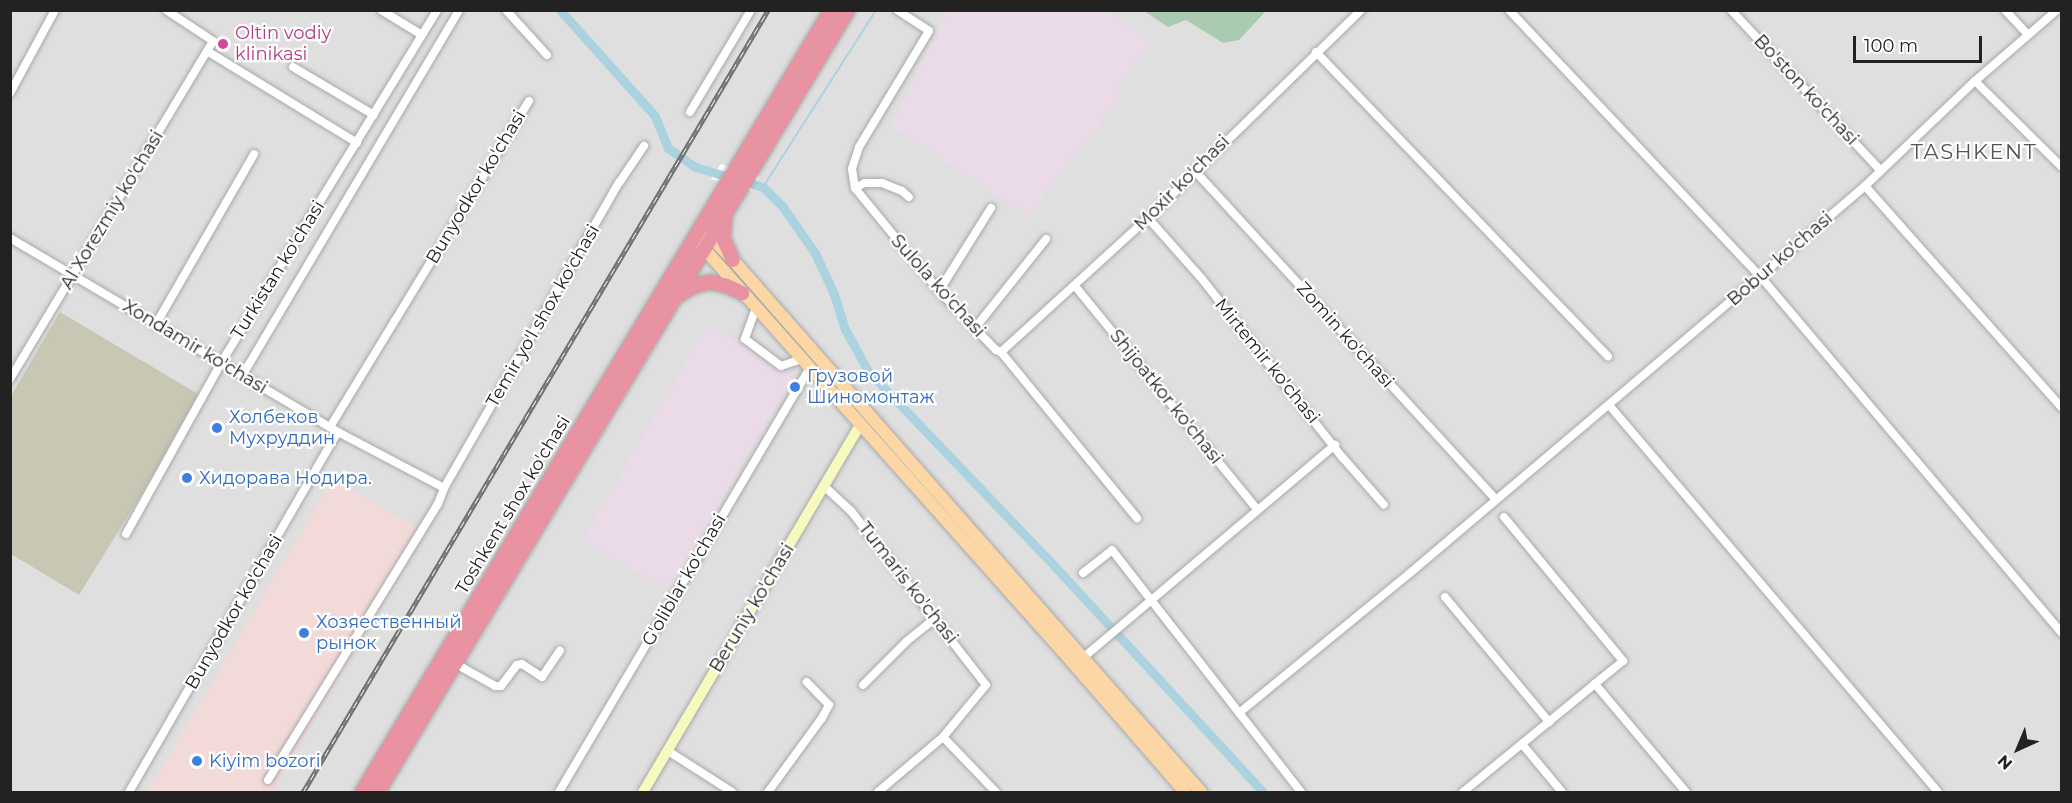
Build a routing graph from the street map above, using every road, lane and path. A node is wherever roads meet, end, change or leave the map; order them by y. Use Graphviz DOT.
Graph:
graph roads {
  1 [pos="55,10"];
  2 [pos="166,10"];
  3 [pos="381,10"];
  4 [pos="437,10"];
  5 [pos="459,10"];
  6 [pos="506,10"];
  7 [pos="751,10"];
  8 [pos="831,10"];
  9 [pos="848,10"];
  10 [pos="897,10"];
  11 [pos="1361,10"];
  12 [pos="1509,10"];
  13 [pos="1731,10"];
  14 [pos="2005,10"];
  15 [pos="2057,10"];
  16 [pos="422,35"];
  17 [pos="2028,35"];
  18 [pos="207,51"];
  19 [pos="1316,52"];
  20 [pos="547,55"];
  21 [pos="293,67"];
  22 [pos="1976,81"];
  23 [pos="10,93"];
  24 [pos="529,101"];
  25 [pos="690,112"];
  26 [pos="374,115"];
  27 [pos="357,143"];
  28 [pos="644,146"];
  29 [pos="254,154"];
  30 [pos="2061,167"];
  31 [pos="1194,170"];
  32 [pos="1880,170"];
  33 [pos="1865,186"];
  34 [pos="855,188"];
  35 [pos="909,197"];
  36 [pos="991,208"];
  37 [pos="726,213"];
  38 [pos="1148,218"];
  39 [pos="695,235"];
  40 [pos="10,238"];
  41 [pos="712,238"];
  42 [pos="1046,239"];
  43 [pos="704,252"];
  44 [pos="733,260"];
  45 [pos="73,275"];
  46 [pos="1760,276"];
  47 [pos="1075,286"];
  48 [pos="663,290"];
  49 [pos="939,291"];
  50 [pos="742,293"];
  51 [pos="677,296"];
  52 [pos="756,308"];
  53 [pos="156,324"];
  54 [pos="975,328"];
  55 [pos="1001,352"];
  56 [pos="1608,357"];
  57 [pos="221,363"];
  58 [pos="806,364"];
  59 [pos="242,376"];
  60 [pos="10,379"];
  61 [pos="1609,405"];
  62 [pos="2061,408"];
  63 [pos="861,424"];
  64 [pos="330,427"];
  65 [pos="338,432"];
  66 [pos="1335,445"];
  67 [pos="824,486"];
  68 [pos="444,488"];
  69 [pos="1496,500"];
  70 [pos="1384,505"];
  71 [pos="1257,509"];
  72 [pos="1137,518"];
  73 [pos="1504,518"];
  74 [pos="126,534"];
  75 [pos="1083,573"];
  76 [pos="1445,597"];
  77 [pos="1151,599"];
  78 [pos="935,618"];
  79 [pos="2061,633"];
  80 [pos="560,650"];
  81 [pos="1084,657"];
  82 [pos="456,664"];
  83 [pos="807,682"];
  84 [pos="1595,684"];
  85 [pos="863,685"];
  86 [pos="1239,713"];
  87 [pos="1549,722"];
  88 [pos="943,737"];
  89 [pos="1522,744"];
  90 [pos="668,751"];
  91 [pos="268,780"];
  92 [pos="129,792"];
  93 [pos="362,792"];
  94 [pos="378,792"];
  95 [pos="559,792"];
  96 [pos="643,792"];
  97 [pos="732,792"];
  98 [pos="768,792"];
  99 [pos="878,792"];
  100 [pos="996,792"];
  101 [pos="1185,792"];
  102 [pos="1202,792"];
  103 [pos="1301,792"];
  104 [pos="1462,792"];
  105 [pos="1562,792"];
  106 [pos="1686,792"];
  107 [pos="1938,792"];
  1 -- 23 [label="street"];
  2 -- 18 [label="street, Al Xorezmiy ko'chasi"];
  3 -- 16 [label="street"];
  4 -- 16 [label="street, Turkistan ko'chasi"];
  5 -- 59 [label="street, Turkistan ko'chasi"];
  6 -- 20 [label="street"];
  7 -- 25 [label="street"];
  8 -- 39 [label="highway, Toshkent shox ko'chasi"];
  9 -- 37 [label="highway, Toshkent shox ko'chasi"];
  10 -- 34 [label="street"];
  11 -- 19 [label="street, Moxir ko'chasi"];
  12 -- 46 [label="street"];
  13 -- 32 [label="street, Bo'ston ko'chasi"];
  14 -- 17 [label="street"];
  15 -- 17 [label="street, Bobur ko'chasi"];
  16 -- 26 [label="street, Turkistan ko'chasi"];
  17 -- 22 [label="street, Bobur ko'chasi"];
  18 -- 27 [label="street"];
  18 -- 45 [label="street, Al Xorezmiy ko'chasi"];
  19 -- 31 [label="street, Moxir ko'chasi"];
  19 -- 56 [label="street"];
  21 -- 26 [label="street"];
  22 -- 30 [label="street"];
  22 -- 32 [label="street, Bobur ko'chasi"];
  24 -- 64 [label="street, Bunyodkor ko'chasi"];
  26 -- 27 [label="street, Turkistan ko'chasi"];
  27 -- 57 [label="street, Turkistan ko'chasi"];
  28 -- 68 [label="street, Temir yo'l shox ko'chasi"];
  29 -- 53 [label="street"];
  31 -- 38 [label="street, Moxir ko'chasi"];
  31 -- 69 [label="street, Zomin ko'chasi"];
  32 -- 33 [label="street, Bobur ko'chasi"];
  33 -- 46 [label="street, Bobur ko'chasi"];
  33 -- 62 [label="street"];
  34 -- 35 [label="street"];
  34 -- 49 [label="street, Sulola ko'chasi"];
  36 -- 49 [label="street"];
  37 -- 41 [label="highway, Toshkent shox ko'chasi"];
  37 -- 44 [label="highway"];
  38 -- 47 [label="street, Moxir ko'chasi"];
  38 -- 66 [label="street, Mirtemir ko'chasi"];
  39 -- 41 [label="main road"];
  39 -- 43 [label="main road"];
  39 -- 48 [label="highway, Toshkent shox ko'chasi"];
  40 -- 45 [label="street, Xondamir ko'chasi"];
  41 -- 43 [label="highway, Toshkent shox ko'chasi"];
  41 -- 44 [label="main road"];
  42 -- 54 [label="street"];
  43 -- 50 [label="main road"];
  43 -- 51 [label="highway, Toshkent shox ko'chasi"];
  44 -- 81 [label="main road"];
  45 -- 53 [label="street, Xondamir ko'chasi"];
  45 -- 60 [label="street, Al Xorezmiy ko'chasi"];
  46 -- 61 [label="street, Bobur ko'chasi"];
  46 -- 79 [label="street"];
  47 -- 55 [label="street, Moxir ko'chasi"];
  47 -- 71 [label="street, Shijoatkor ko'chasi"];
  48 -- 51 [label="highway"];
  48 -- 93 [label="highway, Toshkent shox ko'chasi"];
  49 -- 54 [label="street, Sulola ko'chasi"];
  50 -- 51 [label="highway"];
  50 -- 52 [label="main road"];
  51 -- 82 [label="highway, Toshkent shox ko'chasi"];
  52 -- 58 [label="main road"];
  52 -- 58 [label="street"];
  53 -- 57 [label="street, Xondamir ko'chasi"];
  54 -- 55 [label="street, Sulola ko'chasi"];
  55 -- 72 [label="street, Sulola ko'chasi"];
  57 -- 59 [label="street, Xondamir ko'chasi"];
  57 -- 74 [label="street, Turkistan ko'chasi"];
  58 -- 63 [label="main road"];
  58 -- 95 [label="street, G'oliblar ko'chasi"];
  59 -- 64 [label="street, Xondamir ko'chasi"];
  61 -- 69 [label="street, Bobur ko'chasi"];
  61 -- 107 [label="street"];
  63 -- 67 [label="street, Beruniy ko'chasi"];
  63 -- 101 [label="main road"];
  64 -- 65 [label="street, Xondamir ko'chasi"];
  65 -- 68 [label="street, Xondamir ko'chasi"];
  65 -- 92 [label="street, Bunyodkor ko'chasi"];
  66 -- 70 [label="street, Mirtemir ko'chasi"];
  66 -- 71 [label="street"];
  67 -- 78 [label="street, Tumaris ko'chasi"];
  67 -- 90 [label="street, Beruniy ko'chasi"];
  68 -- 91 [label="street, Temir yo'l shox ko'chasi"];
  69 -- 86 [label="street, Bobur ko'chasi"];
  71 -- 77 [label="street"];
  73 -- 84 [label="street"];
  75 -- 77 [label="street"];
  76 -- 87 [label="street"];
  77 -- 81 [label="street"];
  77 -- 86 [label="street"];
  78 -- 85 [label="street"];
  78 -- 88 [label="street, Tumaris ko'chasi"];
  80 -- 82 [label="street"];
  81 -- 102 [label="main road"];
  82 -- 94 [label="highway, Toshkent shox ko'chasi"];
  83 -- 98 [label="street"];
  84 -- 87 [label="street"];
  84 -- 106 [label="street"];
  86 -- 103 [label="street"];
  87 -- 89 [label="street"];
  88 -- 99 [label="street"];
  88 -- 100 [label="street"];
  89 -- 104 [label="street"];
  89 -- 105 [label="street"];
  90 -- 96 [label="street, Beruniy ko'chasi"];
  90 -- 97 [label="street"];
}
